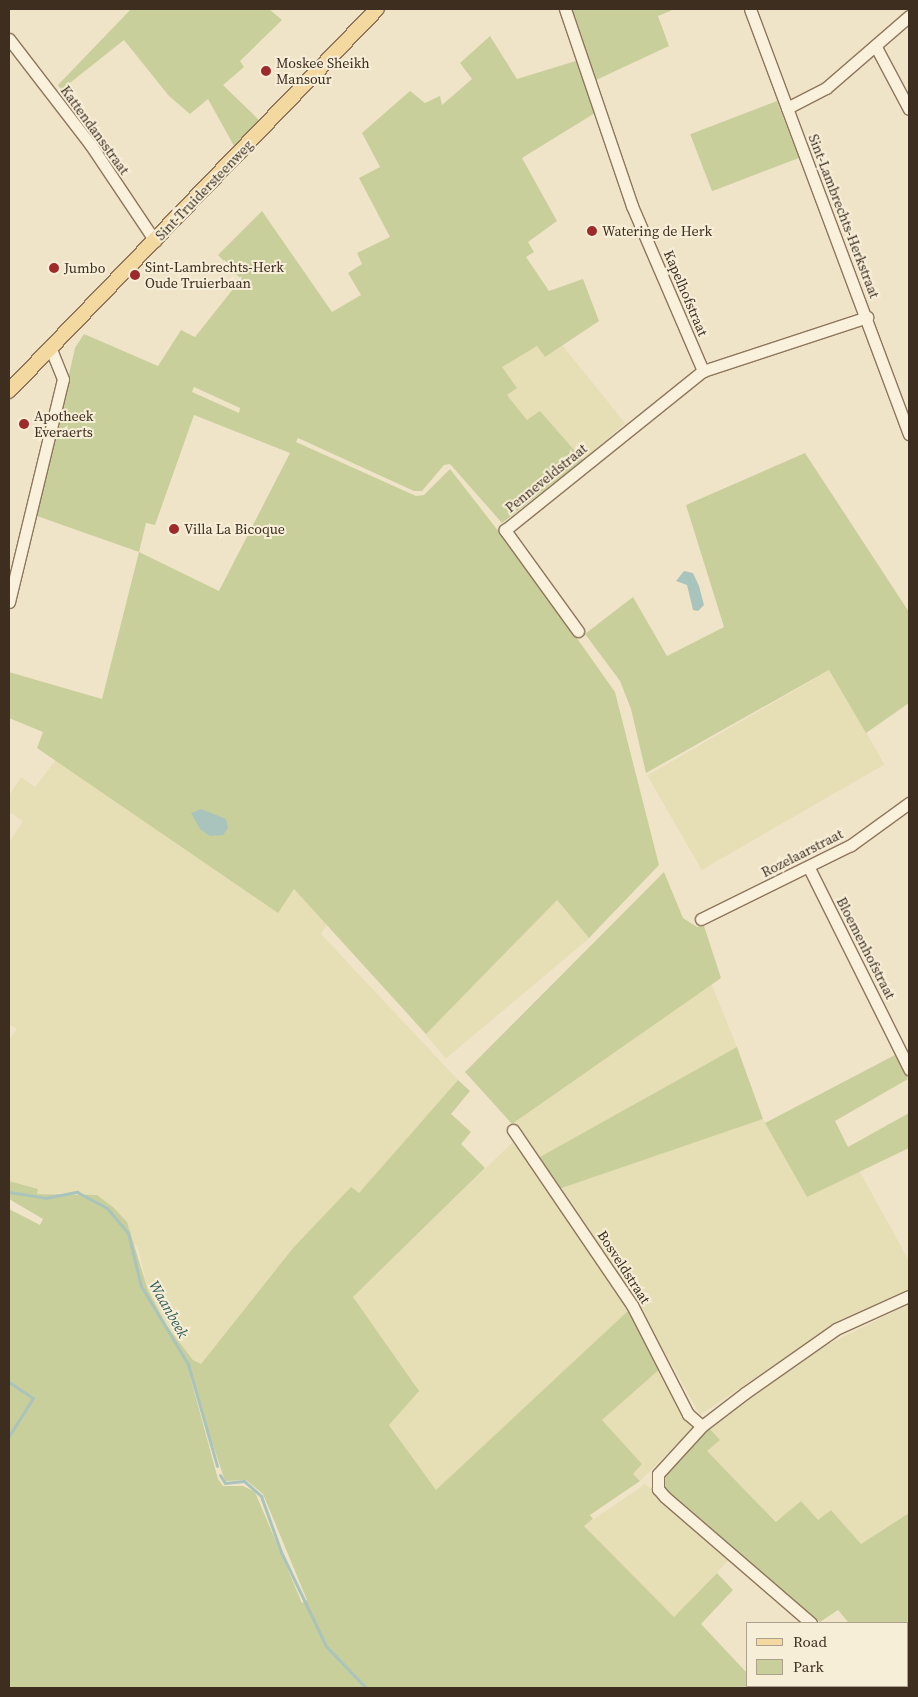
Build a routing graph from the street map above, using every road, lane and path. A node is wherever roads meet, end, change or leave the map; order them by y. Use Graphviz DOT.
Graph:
graph roads {
  1 [pos="377,9"];
  2 [pos="565,9"];
  3 [pos="750,9"];
  4 [pos="909,16"];
  5 [pos="9,39"];
  6 [pos="876,47"];
  7 [pos="787,108"];
  8 [pos="909,109"];
  9 [pos="155,241"];
  10 [pos="867,317"];
  11 [pos="51,349"];
  12 [pos="703,371"];
  13 [pos="9,391"];
  14 [pos="909,434"];
  15 [pos="9,602"];
  16 [pos="578,631"];
  17 [pos="909,802"];
  18 [pos="809,868"];
  19 [pos="701,919"];
  20 [pos="909,1069"];
  21 [pos="513,1130"];
  22 [pos="909,1296"];
  23 [pos="702,1426"];
  24 [pos="810,1622"];
  1 -- 9 [label="main road, Sint-Truidersteenweg"];
  2 -- 12 [label="street, Kapelhofstraat"];
  3 -- 7 [label="street, Sint-Lambrechts-Herkstraat"];
  4 -- 6 [label="street"];
  5 -- 9 [label="street, Kattendansstraat"];
  6 -- 7 [label="street"];
  6 -- 8 [label="street"];
  7 -- 10 [label="street, Sint-Lambrechts-Herkstraat"];
  9 -- 11 [label="main road, Sint-Truidersteenweg"];
  10 -- 12 [label="street"];
  10 -- 14 [label="street, Sint-Lambrechts-Herkstraat"];
  11 -- 13 [label="main road, Sint-Truidersteenweg"];
  11 -- 15 [label="street"];
  12 -- 16 [label="street, Penneveldstraat"];
  17 -- 18 [label="street, Rozelaarstraat"];
  18 -- 19 [label="street, Rozelaarstraat"];
  18 -- 20 [label="street, Bloemenhofstraat"];
  21 -- 23 [label="street, Bosveldstraat"];
  22 -- 23 [label="street"];
  23 -- 24 [label="street"];
}
